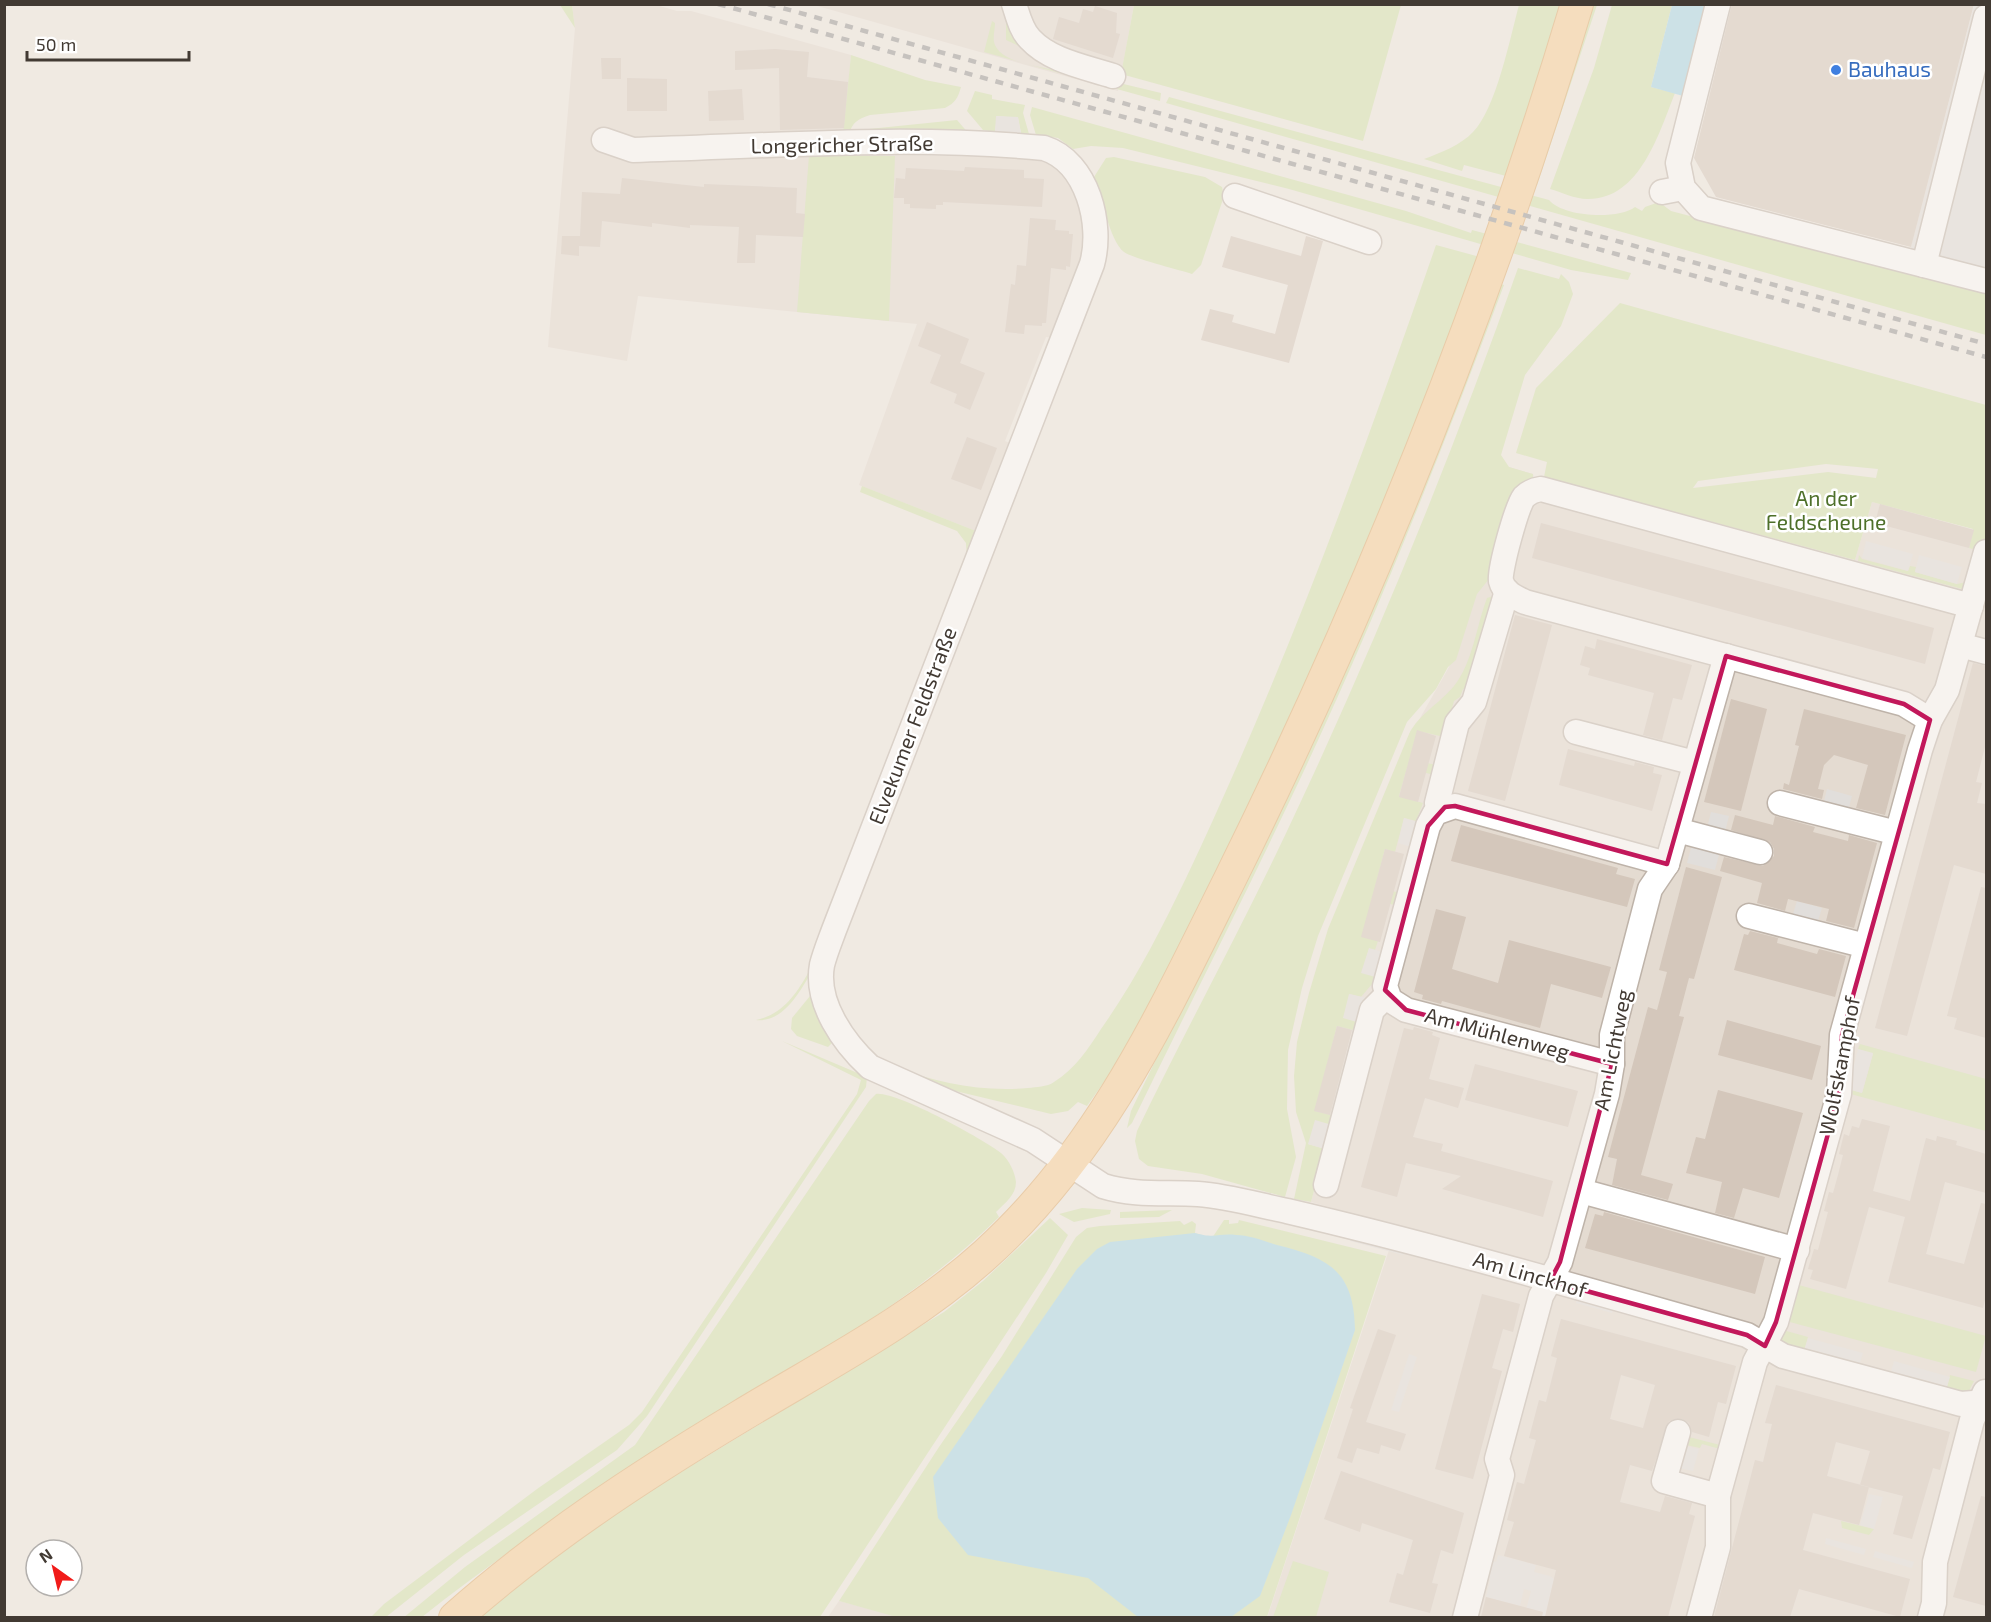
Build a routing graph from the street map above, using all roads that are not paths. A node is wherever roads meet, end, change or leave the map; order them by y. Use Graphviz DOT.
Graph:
graph roads {
  1 [pos="1014,4"];
  2 [pos="1577,4"];
  3 [pos="1718,4"];
  4 [pos="1986,17"];
  5 [pos="1113,76"];
  6 [pos="604,140"];
  7 [pos="1073,170"];
  8 [pos="1235,196"];
  9 [pos="1370,242"];
  10 [pos="1924,265"];
  11 [pos="1986,281"];
  12 [pos="1986,552"];
  13 [pos="1507,591"];
  14 [pos="1971,606"];
  15 [pos="1960,645"];
  16 [pos="1986,652"];
  17 [pos="1726,656"];
  18 [pos="1930,720"];
  19 [pos="1576,732"];
  20 [pos="1695,764"];
  21 [pos="1780,803"];
  22 [pos="1439,811"];
  23 [pos="1677,830"];
  24 [pos="1897,834"];
  25 [pos="1760,852"];
  26 [pos="1667,864"];
  27 [pos="1749,916"];
  28 [pos="1866,946"];
  29 [pos="1387,995"];
  30 [pos="1612,1064"];
  31 [pos="1071,1163"];
  32 [pos="1326,1185"];
  33 [pos="1581,1191"];
  34 [pos="1797,1250"];
  35 [pos="1550,1281"];
  36 [pos="1765,1346"];
  37 [pos="1984,1398"];
  38 [pos="1678,1432"];
  39 [pos="1718,1496"];
  40 [pos="455,1617"];
  41 [pos="1465,1617"];
  42 [pos="1699,1617"];
  43 [pos="1930,1617"];
  1 -- 5 [label="street"];
  2 -- 31 [label="main road"];
  3 -- 10 [label="street"];
  4 -- 10 [label="street"];
  6 -- 7 [label="street, Longericher Straße"];
  7 -- 31 [label="street, Elvekumer Feldstraße"];
  8 -- 9 [label="street"];
  10 -- 11 [label="street"];
  12 -- 14 [label="street, Wolfskamphof"];
  13 -- 14 [label="street"];
  13 -- 17 [label="street"];
  13 -- 22 [label="street"];
  14 -- 15 [label="street, Wolfskamphof"];
  15 -- 16 [label="street"];
  15 -- 18 [label="street, Wolfskamphof"];
  17 -- 18 [label="street"];
  17 -- 20 [label="street, Am Lichtweg"];
  18 -- 24 [label="street, Wolfskamphof"];
  19 -- 20 [label="street"];
  20 -- 23 [label="street, Am Lichtweg"];
  21 -- 24 [label="street"];
  22 -- 26 [label="street"];
  22 -- 29 [label="street"];
  23 -- 25 [label="street"];
  23 -- 26 [label="street, Am Lichtweg"];
  24 -- 28 [label="street, Wolfskamphof"];
  26 -- 30 [label="street, Am Lichtweg"];
  27 -- 28 [label="street"];
  28 -- 34 [label="street, Wolfskamphof"];
  29 -- 30 [label="street, Am Mühlenweg"];
  29 -- 32 [label="street"];
  30 -- 33 [label="street, Am Lichtweg"];
  31 -- 35 [label="street, Am Linckhof"];
  31 -- 40 [label="main road"];
  33 -- 34 [label="street"];
  33 -- 35 [label="street, Am Lichtweg"];
  34 -- 36 [label="street, Wolfskamphof"];
  35 -- 36 [label="street, Am Linckhof"];
  35 -- 41 [label="street, Am Lichtweg"];
  36 -- 37 [label="street, Am Linckhof"];
  36 -- 39 [label="street, Wolfskamphof"];
  37 -- 43 [label="street"];
  38 -- 39 [label="street"];
  39 -- 42 [label="street, Wolfskamphof"];
}
